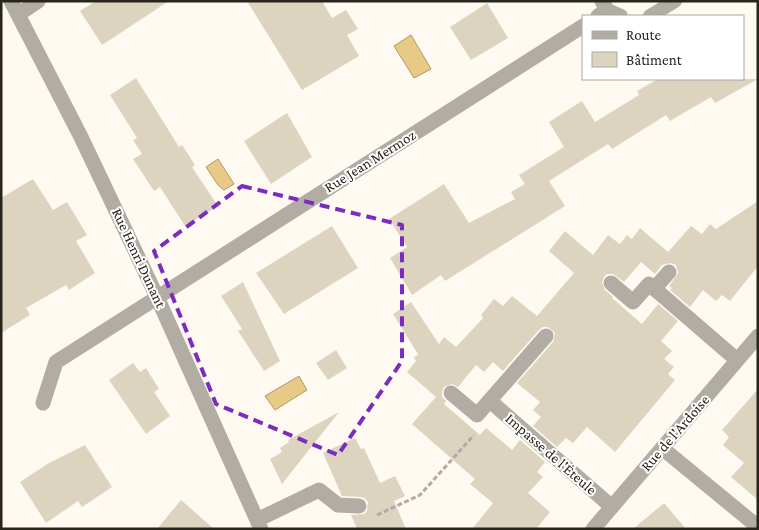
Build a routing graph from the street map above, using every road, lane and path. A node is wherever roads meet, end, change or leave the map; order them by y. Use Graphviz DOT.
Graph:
graph roads {
  1 [pos="38,1"];
  2 [pos="675,1"];
  3 [pos="15,8"];
  4 [pos="652,15"];
  5 [pos="582,27"];
  6 [pos="669,272"];
  7 [pos="611,283"];
  8 [pos="654,289"];
  9 [pos="157,297"];
  10 [pos="546,336"];
  11 [pos="758,336"];
  12 [pos="738,360"];
  13 [pos="451,393"];
  14 [pos="490,401"];
  15 [pos="43,403"];
  16 [pos="477,415"];
  17 [pos="662,448"];
  18 [pos="359,506"];
  19 [pos="612,507"];
  20 [pos="259,524"];
  21 [pos="758,524"];
  22 [pos="593,529"];
  1 -- 3 [label="street"];
  2 -- 4 [label="lane"];
  3 -- 9 [label="street, Rue Henri Dunant"];
  5 -- 9 [label="street, Rue Jean Mermoz"];
  6 -- 8 [label="street"];
  7 -- 8 [label="street"];
  8 -- 12 [label="street"];
  9 -- 15 [label="street, Rue Jean Mermoz"];
  9 -- 20 [label="street, Rue Henri Dunant"];
  10 -- 14 [label="street"];
  11 -- 12 [label="street, Rue de l'Ardoise"];
  12 -- 17 [label="street, Rue de l'Ardoise"];
  13 -- 16 [label="street"];
  14 -- 16 [label="street"];
  14 -- 19 [label="street, Impasse de l'Éteule"];
  16 -- 18 [label="path"];
  17 -- 19 [label="street, Rue de l'Ardoise"];
  17 -- 21 [label="street"];
  18 -- 20 [label="street, Rue Henri Dunant"];
  19 -- 22 [label="street, Rue de l'Ardoise"];
}
